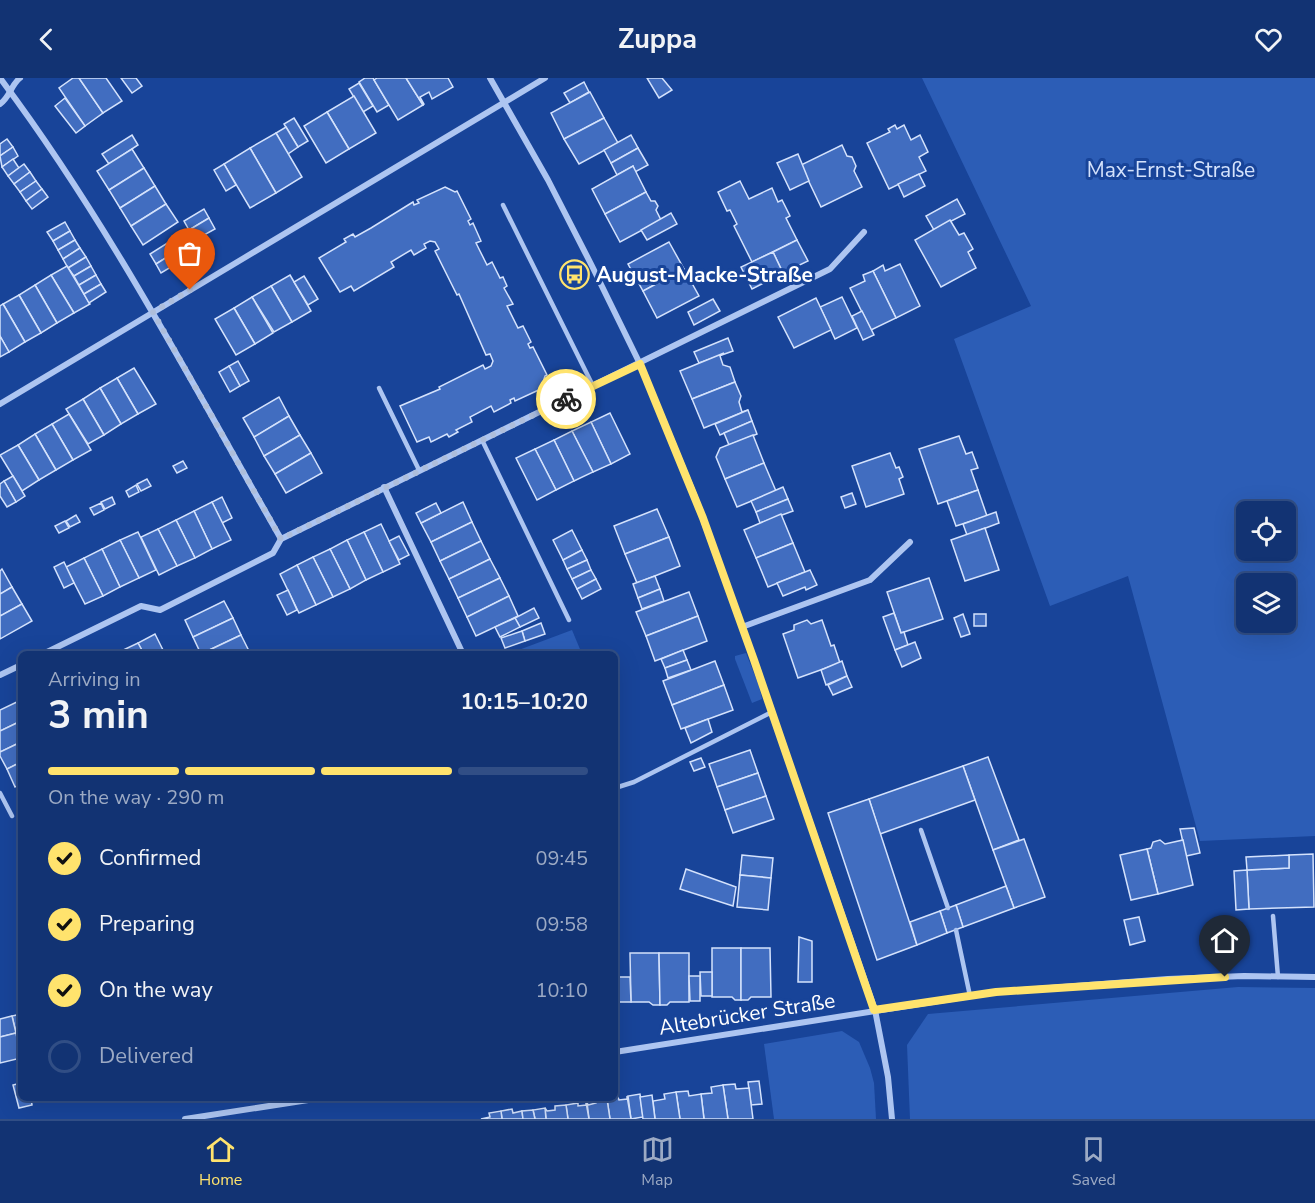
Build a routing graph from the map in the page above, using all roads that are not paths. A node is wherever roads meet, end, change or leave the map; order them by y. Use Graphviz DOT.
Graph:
graph roads {
  1 [pos="0,78"];
  2 [pos="20,78"];
  3 [pos="490,78"];
  4 [pos="545,78"];
  5 [pos="10,91"];
  6 [pos="505,102"];
  7 [pos="0,104"];
  8 [pos="503,205"];
  9 [pos="864,232"];
  10 [pos="153,312"];
  11 [pos="640,364"];
  12 [pos="593,386"];
  13 [pos="379,388"];
  14 [pos="0,404"];
  15 [pos="482,440"];
  16 [pos="419,470"];
  17 [pos="384,487"];
  18 [pos="281,539"];
  19 [pos="910,542"];
  20 [pos="569,620"];
  21 [pos="742,627"];
  22 [pos="49,651"];
  23 [pos="462,651"];
  24 [pos="18,666"];
  25 [pos="0,675"];
  26 [pos="772,712"];
  27 [pos="618,787"];
  28 [pos="0,792"];
  29 [pos="12,816"];
  30 [pos="921,830"];
  31 [pos="948,908"];
  32 [pos="1274,916"];
  33 [pos="956,930"];
  34 [pos="1278,977"];
  35 [pos="1315,977"];
  36 [pos="970,996"];
  37 [pos="874,1010"];
  38 [pos="618,1052"];
  39 [pos="302,1101"];
  40 [pos="185,1119"];
  41 [pos="892,1119"];
  1 -- 5 [label="street"];
  2 -- 5 [label="street"];
  3 -- 6 [label="street"];
  4 -- 6 [label="street"];
  5 -- 7 [label="street"];
  5 -- 10 [label="street"];
  6 -- 10 [label="street"];
  6 -- 11 [label="street"];
  8 -- 12 [label="lane"];
  9 -- 11 [label="street"];
  10 -- 14 [label="street"];
  10 -- 18 [label="street"];
  11 -- 12 [label="street"];
  11 -- 21 [label="street"];
  12 -- 15 [label="street"];
  13 -- 16 [label="lane"];
  15 -- 16 [label="street"];
  15 -- 20 [label="lane"];
  16 -- 17 [label="street"];
  17 -- 18 [label="street"];
  17 -- 23 [label="street"];
  18 -- 22 [label="street"];
  19 -- 21 [label="street"];
  21 -- 26 [label="street"];
  24 -- 25 [label="street"];
  26 -- 27 [label="lane"];
  26 -- 37 [label="street"];
  28 -- 29 [label="lane"];
  30 -- 31 [label="lane"];
  32 -- 34 [label="lane"];
  33 -- 36 [label="lane"];
  34 -- 35 [label="street, Altebrücker Straße"];
  34 -- 36 [label="street, Altebrücker Straße"];
  36 -- 37 [label="street, Altebrücker Straße"];
  37 -- 38 [label="street, Altebrücker Straße"];
  37 -- 41 [label="street"];
  39 -- 40 [label="street"];
}
